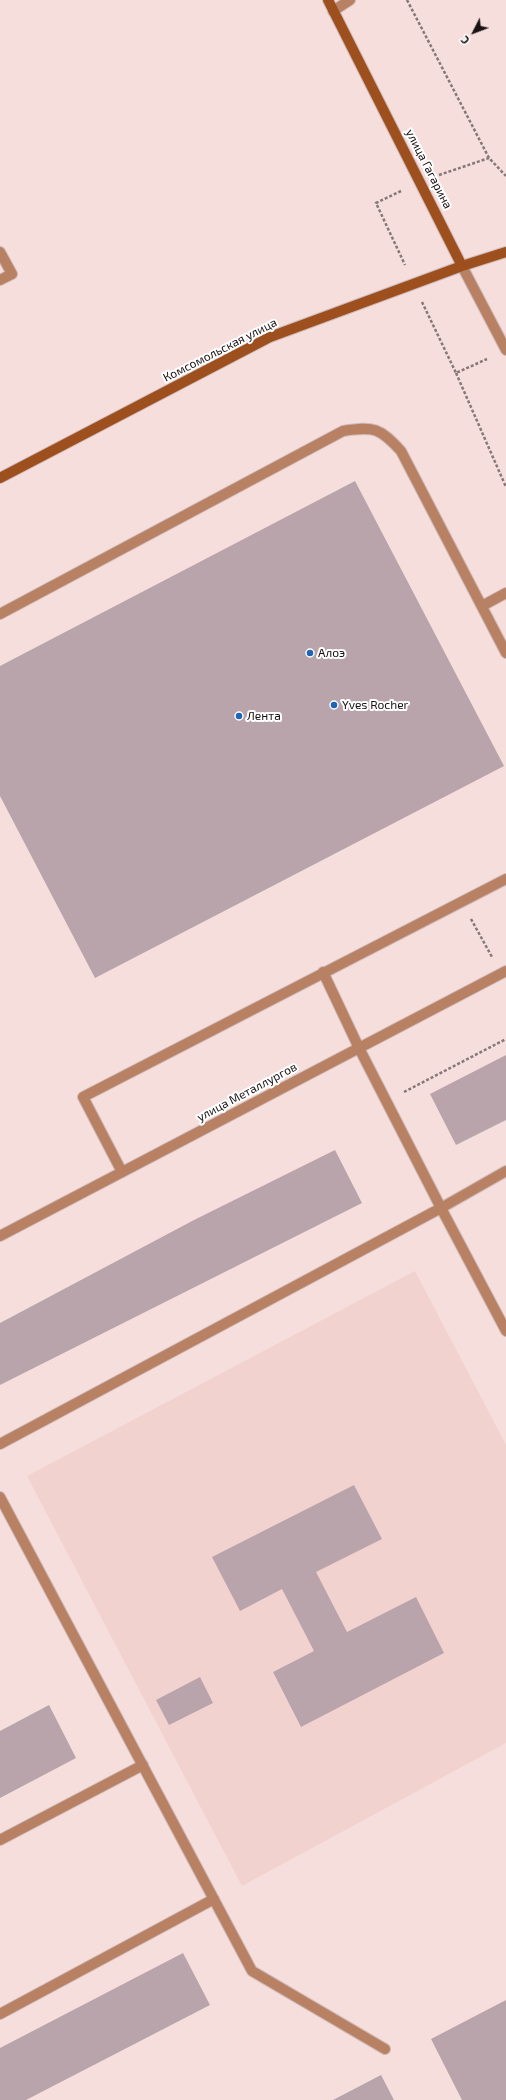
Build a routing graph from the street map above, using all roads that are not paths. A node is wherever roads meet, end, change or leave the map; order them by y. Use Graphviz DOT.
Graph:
graph roads {
  1 [pos="328,0"];
  2 [pos="350,0"];
  3 [pos="333,11"];
  4 [pos="0,252"];
  5 [pos="506,252"];
  6 [pos="462,266"];
  7 [pos="0,280"];
  8 [pos="506,350"];
  9 [pos="0,478"];
  10 [pos="506,593"];
  11 [pos="482,606"];
  12 [pos="0,614"];
  13 [pos="506,652"];
  14 [pos="506,879"];
  15 [pos="323,972"];
  16 [pos="504,972"];
  17 [pos="359,1048"];
  18 [pos="506,1171"];
  19 [pos="122,1172"];
  20 [pos="441,1208"];
  21 [pos="0,1236"];
  22 [pos="506,1331"];
  23 [pos="0,1444"];
  24 [pos="0,1497"];
  25 [pos="143,1766"];
  26 [pos="0,1840"];
  27 [pos="214,1899"];
  28 [pos="0,2014"];
  29 [pos="385,2049"];
  1 -- 3 [label="main road, улица Гагарина"];
  2 -- 3 [label="street"];
  3 -- 6 [label="main road, улица Гагарина"];
  4 -- 7 [label="street"];
  5 -- 6 [label="main road, Комсомольская улица"];
  6 -- 8 [label="street, улица Гагарина"];
  6 -- 9 [label="main road, Комсомольская улица"];
  10 -- 11 [label="street"];
  11 -- 12 [label="street"];
  11 -- 13 [label="street"];
  14 -- 15 [label="street"];
  15 -- 17 [label="street"];
  15 -- 19 [label="street"];
  16 -- 17 [label="street, улица Металлургов"];
  17 -- 19 [label="street, улица Металлургов"];
  17 -- 20 [label="street"];
  18 -- 20 [label="street"];
  19 -- 21 [label="street, улица Металлургов"];
  20 -- 22 [label="street"];
  20 -- 23 [label="street"];
  24 -- 25 [label="street"];
  25 -- 26 [label="street"];
  25 -- 27 [label="street"];
  27 -- 28 [label="street"];
  27 -- 29 [label="street"];
}
